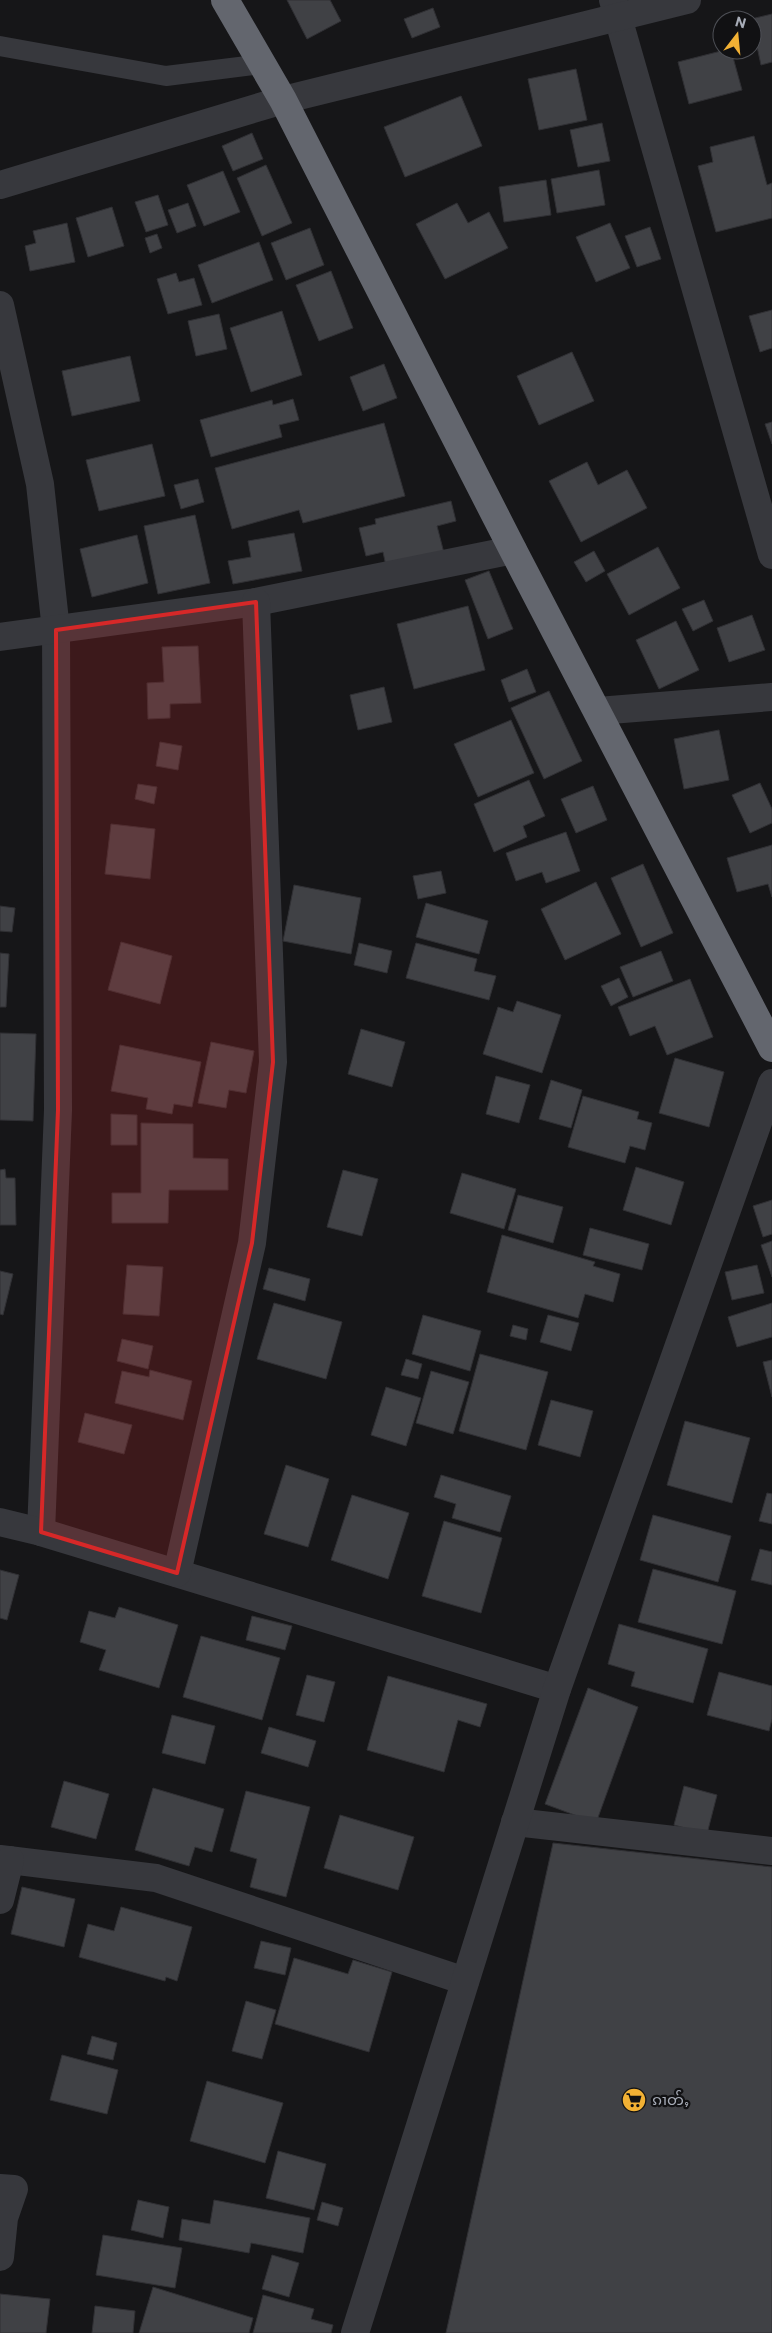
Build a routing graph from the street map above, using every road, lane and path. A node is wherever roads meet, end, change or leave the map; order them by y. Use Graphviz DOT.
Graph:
graph roads {
  1 [pos="225,0"];
  2 [pos="687,0"];
  3 [pos="615,9"];
  4 [pos="0,46"];
  5 [pos="262,64"];
  6 [pos="283,100"];
  7 [pos="0,185"];
  8 [pos="0,305"];
  9 [pos="513,550"];
  10 [pos="772,555"];
  11 [pos="256,602"];
  12 [pos="56,630"];
  13 [pos="0,637"];
  14 [pos="772,698"];
  15 [pos="598,711"];
  16 [pos="772,1048"];
  17 [pos="772,1083"];
  18 [pos="0,1522"];
  19 [pos="41,1532"];
  20 [pos="177,1573"];
  21 [pos="557,1689"];
  22 [pos="515,1822"];
  23 [pos="772,1851"];
  24 [pos="5,1859"];
  25 [pos="0,1900"];
  26 [pos="465,1981"];
  27 [pos="0,2188"];
  28 [pos="0,2257"];
  29 [pos="355,2333"];
  1 -- 5 [label="highway"];
  2 -- 3 [label="street"];
  3 -- 6 [label="street"];
  3 -- 10 [label="street"];
  4 -- 5 [label="lane"];
  5 -- 6 [label="highway"];
  6 -- 7 [label="street"];
  6 -- 9 [label="highway"];
  8 -- 12 [label="street"];
  9 -- 11 [label="street"];
  9 -- 15 [label="highway"];
  11 -- 12 [label="street"];
  11 -- 20 [label="street"];
  12 -- 13 [label="street"];
  12 -- 19 [label="street"];
  14 -- 15 [label="street"];
  15 -- 16 [label="highway"];
  17 -- 21 [label="street"];
  18 -- 19 [label="street"];
  19 -- 20 [label="street"];
  20 -- 21 [label="street"];
  21 -- 22 [label="street"];
  22 -- 23 [label="street"];
  22 -- 26 [label="street"];
  24 -- 25 [label="street"];
  24 -- 26 [label="street"];
  26 -- 29 [label="street"];
  27 -- 28 [label="street"];
}
